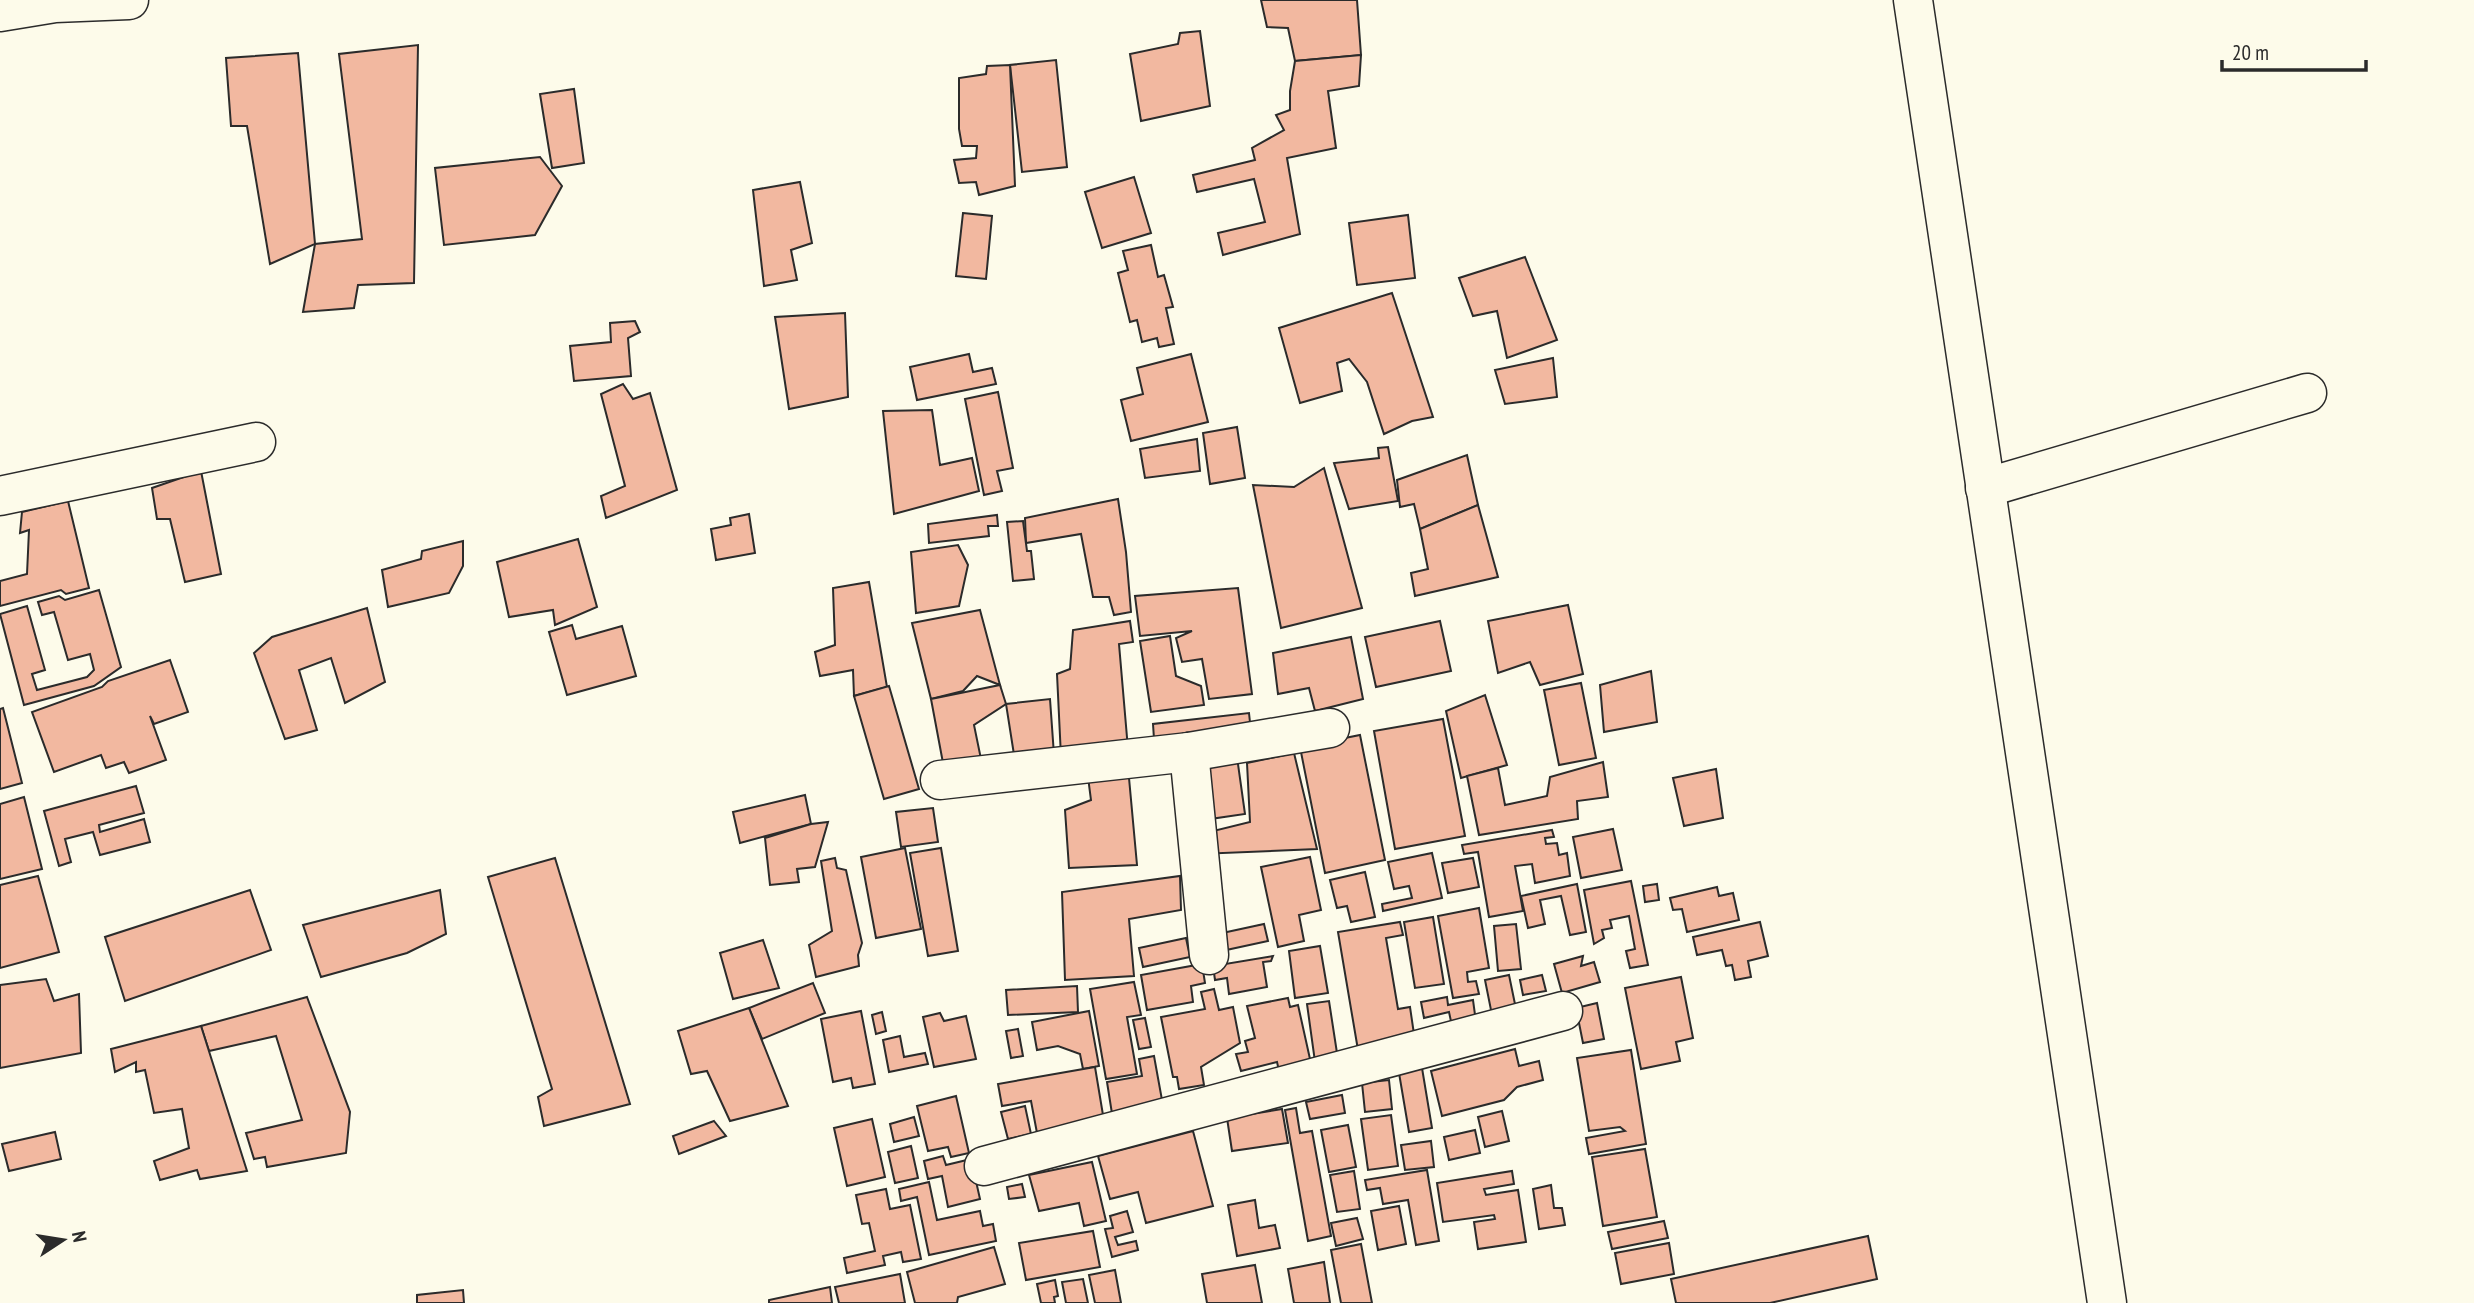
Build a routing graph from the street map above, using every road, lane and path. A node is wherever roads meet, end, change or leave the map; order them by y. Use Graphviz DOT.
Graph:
graph roads {
  1 [pos="129,0"];
  2 [pos="1913,0"];
  3 [pos="0,12"];
  4 [pos="2307,393"];
  5 [pos="256,442"];
  6 [pos="1985,488"];
  7 [pos="0,496"];
  8 [pos="1330,728"];
  9 [pos="1189,752"];
  10 [pos="940,780"];
  11 [pos="1209,955"];
  12 [pos="1563,1011"];
  13 [pos="984,1166"];
  14 [pos="2107,1303"];
  1 -- 3 [label="street"];
  2 -- 6 [label="street"];
  4 -- 6 [label="street"];
  5 -- 7 [label="street"];
  6 -- 14 [label="street"];
  8 -- 9 [label="street"];
  9 -- 10 [label="street"];
  9 -- 11 [label="street"];
  12 -- 13 [label="street"];
}
